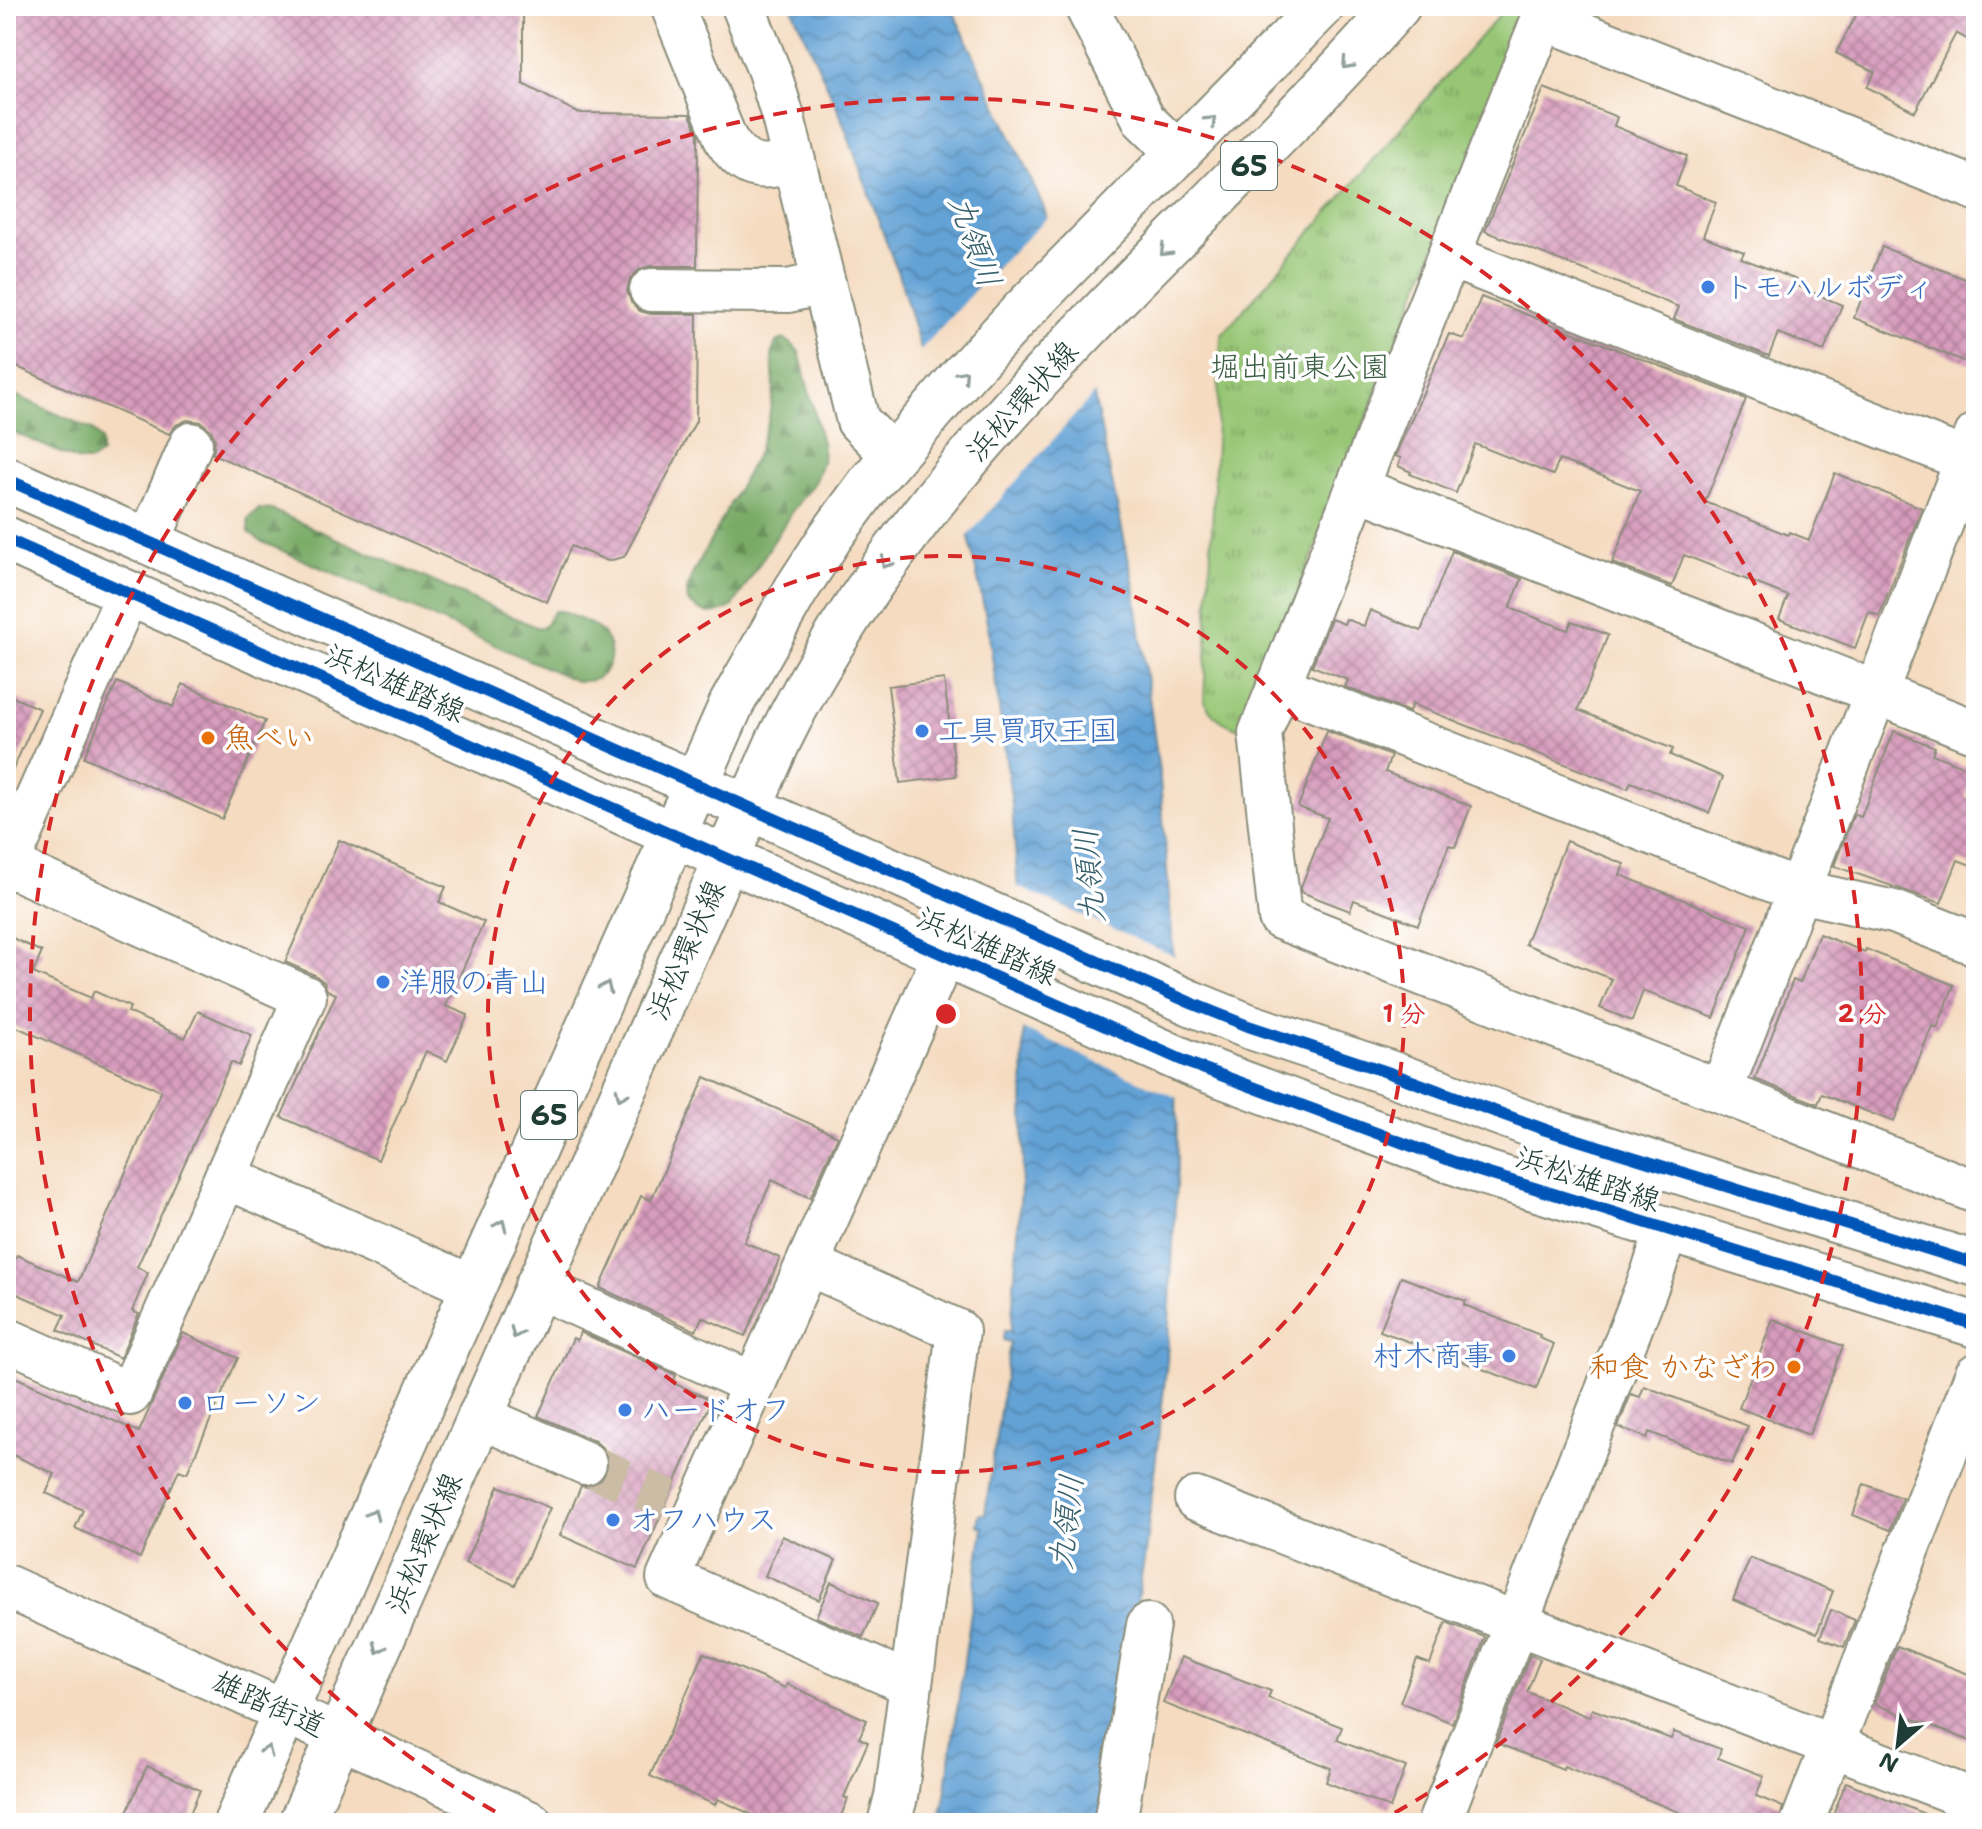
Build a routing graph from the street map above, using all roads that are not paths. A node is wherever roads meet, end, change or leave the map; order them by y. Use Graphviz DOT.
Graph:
graph roads {
  1 [pos="672,6"];
  2 [pos="743,6"];
  3 [pos="1322,6"];
  4 [pos="1398,6"];
  5 [pos="1088,10"];
  6 [pos="1179,154"];
  7 [pos="794,161"];
  8 [pos="1976,189"];
  9 [pos="1449,256"];
  10 [pos="824,283"];
  11 [pos="651,290"];
  12 [pos="191,444"];
  13 [pos="902,445"];
  14 [pos="1971,448"];
  15 [pos="6,479"];
  16 [pos="1357,488"];
  17 [pos="6,539"];
  18 [pos="149,541"];
  19 [pos="128,593"];
  20 [pos="1278,686"];
  21 [pos="1876,693"];
  22 [pos="1976,732"];
  23 [pos="696,784"];
  24 [pos="749,808"];
  25 [pos="674,835"];
  26 [pos="727,858"];
  27 [pos="7,866"];
  28 [pos="1799,891"];
  29 [pos="1976,944"];
  30 [pos="944,955"];
  31 [pos="1721,1091"];
  32 [pos="226,1177"];
  33 [pos="1976,1192"];
  34 [pos="1666,1231"];
  35 [pos="808,1264"];
  36 [pos="1976,1264"];
  37 [pos="536,1286"];
  38 [pos="473,1287"];
  39 [pos="1976,1325"];
  40 [pos="6,1339"];
  41 [pos="1976,1375"];
  42 [pos="754,1384"];
  43 [pos="479,1416"];
  44 [pos="585,1463"];
  45 [pos="1196,1499"];
  46 [pos="6,1586"];
  47 [pos="1516,1623"];
  48 [pos="1148,1625"];
  49 [pos="910,1684"];
  50 [pos="285,1711"];
  51 [pos="340,1736"];
  52 [pos="1832,1745"];
  53 [pos="1976,1801"];
  54 [pos="236,1823"];
  55 [pos="301,1823"];
  56 [pos="531,1823"];
  57 [pos="889,1823"];
  58 [pos="1115,1823"];
  59 [pos="1439,1823"];
  60 [pos="1802,1823"];
  1 -- 7 [label="street"];
  2 -- 7 [label="street"];
  6 -- 3 [label="main road, 浜松環状線 / 65, one-way"];
  4 -- 24 [label="main road, 浜松環状線 / 65, one-way"];
  5 -- 6 [label="street"];
  13 -- 6 [label="main road, 浜松環状線 / 65, one-way"];
  7 -- 10 [label="street"];
  8 -- 9 [label="street"];
  9 -- 14 [label="street"];
  9 -- 16 [label="street"];
  10 -- 11 [label="street"];
  10 -- 13 [label="street"];
  12 -- 18 [label="street"];
  13 -- 23 [label="main road, 浜松環状線 / 65"];
  14 -- 21 [label="street"];
  15 -- 18 [label="main road, 浜松雄踏線"];
  16 -- 20 [label="street"];
  16 -- 21 [label="street"];
  17 -- 19 [label="main road, 浜松雄踏線"];
  18 -- 23 [label="main road, 浜松雄踏線"];
  19 -- 25 [label="main road, 浜松雄踏線"];
  19 -- 27 [label="street"];
  20 -- 28 [label="street"];
  20 -- 31 [label="street"];
  21 -- 22 [label="street"];
  21 -- 28 [label="street"];
  23 -- 24 [label="main road, 浜松雄踏線"];
  23 -- 25 [label="main road, 浜松環状線 / 65"];
  24 -- 26 [label="main road, 浜松環状線 / 65"];
  24 -- 36 [label="main road, 浜松雄踏線"];
  25 -- 26 [label="main road, 浜松雄踏線"];
  38 -- 25 [label="main road, 浜松環状線 / 65, one-way"];
  26 -- 30 [label="main road, 浜松雄踏線"];
  26 -- 37 [label="main road, 浜松環状線 / 65, one-way"];
  27 -- 32 [label="street"];
  28 -- 29 [label="street"];
  28 -- 31 [label="street"];
  30 -- 34 [label="main road, 浜松雄踏線"];
  30 -- 35 [label="street"];
  31 -- 33 [label="street"];
  32 -- 38 [label="street"];
  32 -- 40 [label="street"];
  34 -- 39 [label="main road, 浜松雄踏線"];
  34 -- 47 [label="street"];
  35 -- 42 [label="street"];
  35 -- 49 [label="street"];
  37 -- 42 [label="street"];
  37 -- 43 [label="main road, 浜松環状線 / 65, one-way"];
  50 -- 38 [label="main road, 浜松環状線 / 65, one-way"];
  41 -- 52 [label="street"];
  42 -- 49 [label="street"];
  43 -- 44 [label="street"];
  43 -- 51 [label="main road, 浜松環状線 / 65, one-way"];
  45 -- 47 [label="street"];
  46 -- 50 [label="street, 雄踏街道"];
  47 -- 52 [label="street"];
  47 -- 59 [label="street"];
  48 -- 58 [label="street"];
  49 -- 57 [label="street"];
  50 -- 51 [label="street, 雄踏街道"];
  54 -- 50 [label="main road, 浜松環状線 / 65, one-way"];
  51 -- 55 [label="main road, 浜松環状線 / 65"];
  51 -- 56 [label="street, 雄踏街道"];
  52 -- 53 [label="street"];
  52 -- 60 [label="street"];
}
